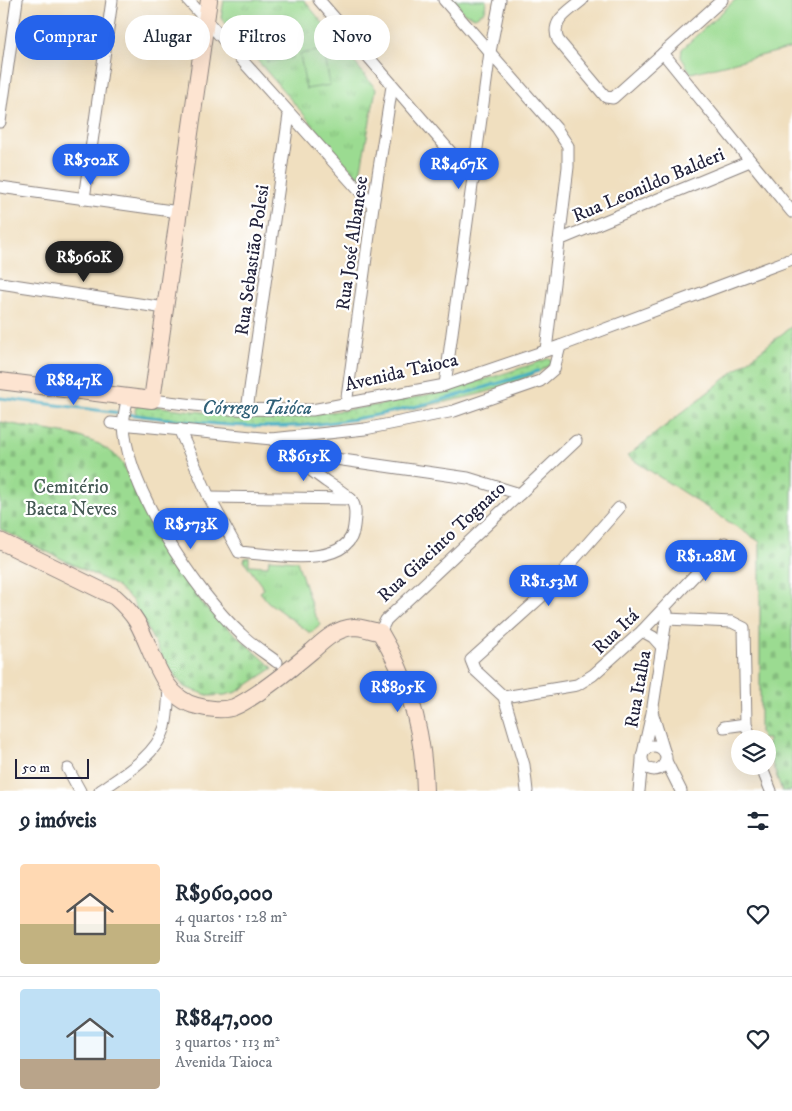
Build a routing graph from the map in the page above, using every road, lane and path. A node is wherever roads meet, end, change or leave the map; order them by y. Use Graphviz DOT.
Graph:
graph roads {
  1 [pos="17,0"];
  2 [pos="112,0"];
  3 [pos="188,0"];
  4 [pos="209,0"];
  5 [pos="319,0"];
  6 [pos="444,0"];
  7 [pos="500,0"];
  8 [pos="582,0"];
  9 [pos="722,0"];
  10 [pos="201,15"];
  11 [pos="207,15"];
  12 [pos="210,26"];
  13 [pos="490,52"];
  14 [pos="663,53"];
  15 [pos="200,60"];
  16 [pos="392,86"];
  17 [pos="289,115"];
  18 [pos="0,122"];
  19 [pos="750,161"];
  20 [pos="474,179"];
  21 [pos="0,187"];
  22 [pos="84,199"];
  23 [pos="373,206"];
  24 [pos="178,212"];
  25 [pos="792,212"];
  26 [pos="559,240"];
  27 [pos="792,259"];
  28 [pos="0,283"];
  29 [pos="165,308"];
  30 [pos="560,346"];
  31 [pos="546,350"];
  32 [pos="0,381"];
  33 [pos="445,385"];
  34 [pos="152,400"];
  35 [pos="346,405"];
  36 [pos="247,410"];
  37 [pos="126,411"];
  38 [pos="111,423"];
  39 [pos="179,429"];
  40 [pos="272,439"];
  41 [pos="576,441"];
  42 [pos="286,452"];
  43 [pos="520,494"];
  44 [pos="209,497"];
  45 [pos="351,499"];
  46 [pos="619,508"];
  47 [pos="0,541"];
  48 [pos="725,543"];
  49 [pos="668,601"];
  50 [pos="667,619"];
  51 [pos="642,631"];
  52 [pos="380,632"];
  53 [pos="662,647"];
  54 [pos="277,662"];
  55 [pos="169,688"];
  56 [pos="504,697"];
  57 [pos="652,713"];
  58 [pos="746,724"];
  59 [pos="724,727"];
  60 [pos="748,730"];
  61 [pos="665,756"];
  62 [pos="643,757"];
  63 [pos="68,769"];
  64 [pos="651,770"];
  65 [pos="765,775"];
  66 [pos="80,791"];
  67 [pos="100,791"];
  68 [pos="425,791"];
  69 [pos="527,791"];
  70 [pos="640,791"];
  71 [pos="682,791"];
  72 [pos="771,791"];
  1 -- 18 [label="street"];
  2 -- 22 [label="street"];
  3 -- 10 [label="street"];
  4 -- 11 [label="street"];
  5 -- 16 [label="street"];
  6 -- 13 [label="street"];
  7 -- 13 [label="street"];
  8 -- 14 [label="street"];
  9 -- 14 [label="street"];
  12 -- 17 [label="street"];
  13 -- 20 [label="street"];
  13 -- 26 [label="street"];
  14 -- 19 [label="street"];
  15 -- 24 [label="street"];
  16 -- 20 [label="street"];
  16 -- 23 [label="street, Rua José Albanese"];
  17 -- 23 [label="street"];
  17 -- 36 [label="street, Rua Sebastião Polesi"];
  19 -- 25 [label="street"];
  19 -- 26 [label="street, Rua Leonildo Balderi"];
  20 -- 33 [label="street"];
  21 -- 22 [label="street"];
  22 -- 24 [label="street"];
  23 -- 35 [label="street, Rua José Albanese"];
  24 -- 29 [label="street"];
  26 -- 31 [label="street"];
  27 -- 30 [label="street, Avenida Taioca"];
  28 -- 29 [label="street"];
  29 -- 34 [label="street"];
  30 -- 31 [label="street, Avenida Taioca"];
  30 -- 40 [label="street"];
  31 -- 33 [label="street, Avenida Taioca"];
  32 -- 37 [label="street, Avenida Taioca"];
  33 -- 35 [label="street, Avenida Taioca"];
  34 -- 36 [label="street, Avenida Taioca"];
  34 -- 37 [label="street, Avenida Taioca"];
  35 -- 36 [label="street, Avenida Taioca"];
  37 -- 38 [label="street"];
  37 -- 39 [label="street"];
  37 -- 54 [label="street"];
  39 -- 40 [label="street"];
  39 -- 44 [label="street"];
  40 -- 42 [label="street"];
  41 -- 43 [label="street, Rua Giacinto Tognato"];
  42 -- 43 [label="street"];
  42 -- 45 [label="street"];
  43 -- 52 [label="street, Rua Giacinto Tognato"];
  44 -- 45 [label="street"];
  44 -- 45 [label="street"];
  46 -- 56 [label="street"];
  47 -- 55 [label="street, Rua Giacinto Tognato"];
  48 -- 49 [label="street, Rua Itá"];
  49 -- 50 [label="street, Rua Italba"];
  49 -- 51 [label="street, Rua Itá"];
  50 -- 53 [label="street, Rua Italba"];
  50 -- 58 [label="street"];
  51 -- 53 [label="street"];
  51 -- 56 [label="street, Rua Itá"];
  52 -- 55 [label="street, Rua Giacinto Tognato"];
  52 -- 68 [label="street"];
  53 -- 57 [label="street, Rua Italba"];
  55 -- 67 [label="street"];
  56 -- 69 [label="street"];
  57 -- 61 [label="street"];
  57 -- 62 [label="street, Rua Italba"];
  58 -- 59 [label="street"];
  58 -- 60 [label="street"];
  61 -- 62 [label="street"];
  61 -- 64 [label="street"];
  61 -- 71 [label="street"];
  62 -- 64 [label="street"];
  62 -- 70 [label="street, Rua Italba"];
  63 -- 66 [label="street"];
  64 -- 70 [label="street"];
  65 -- 72 [label="street"];
}
